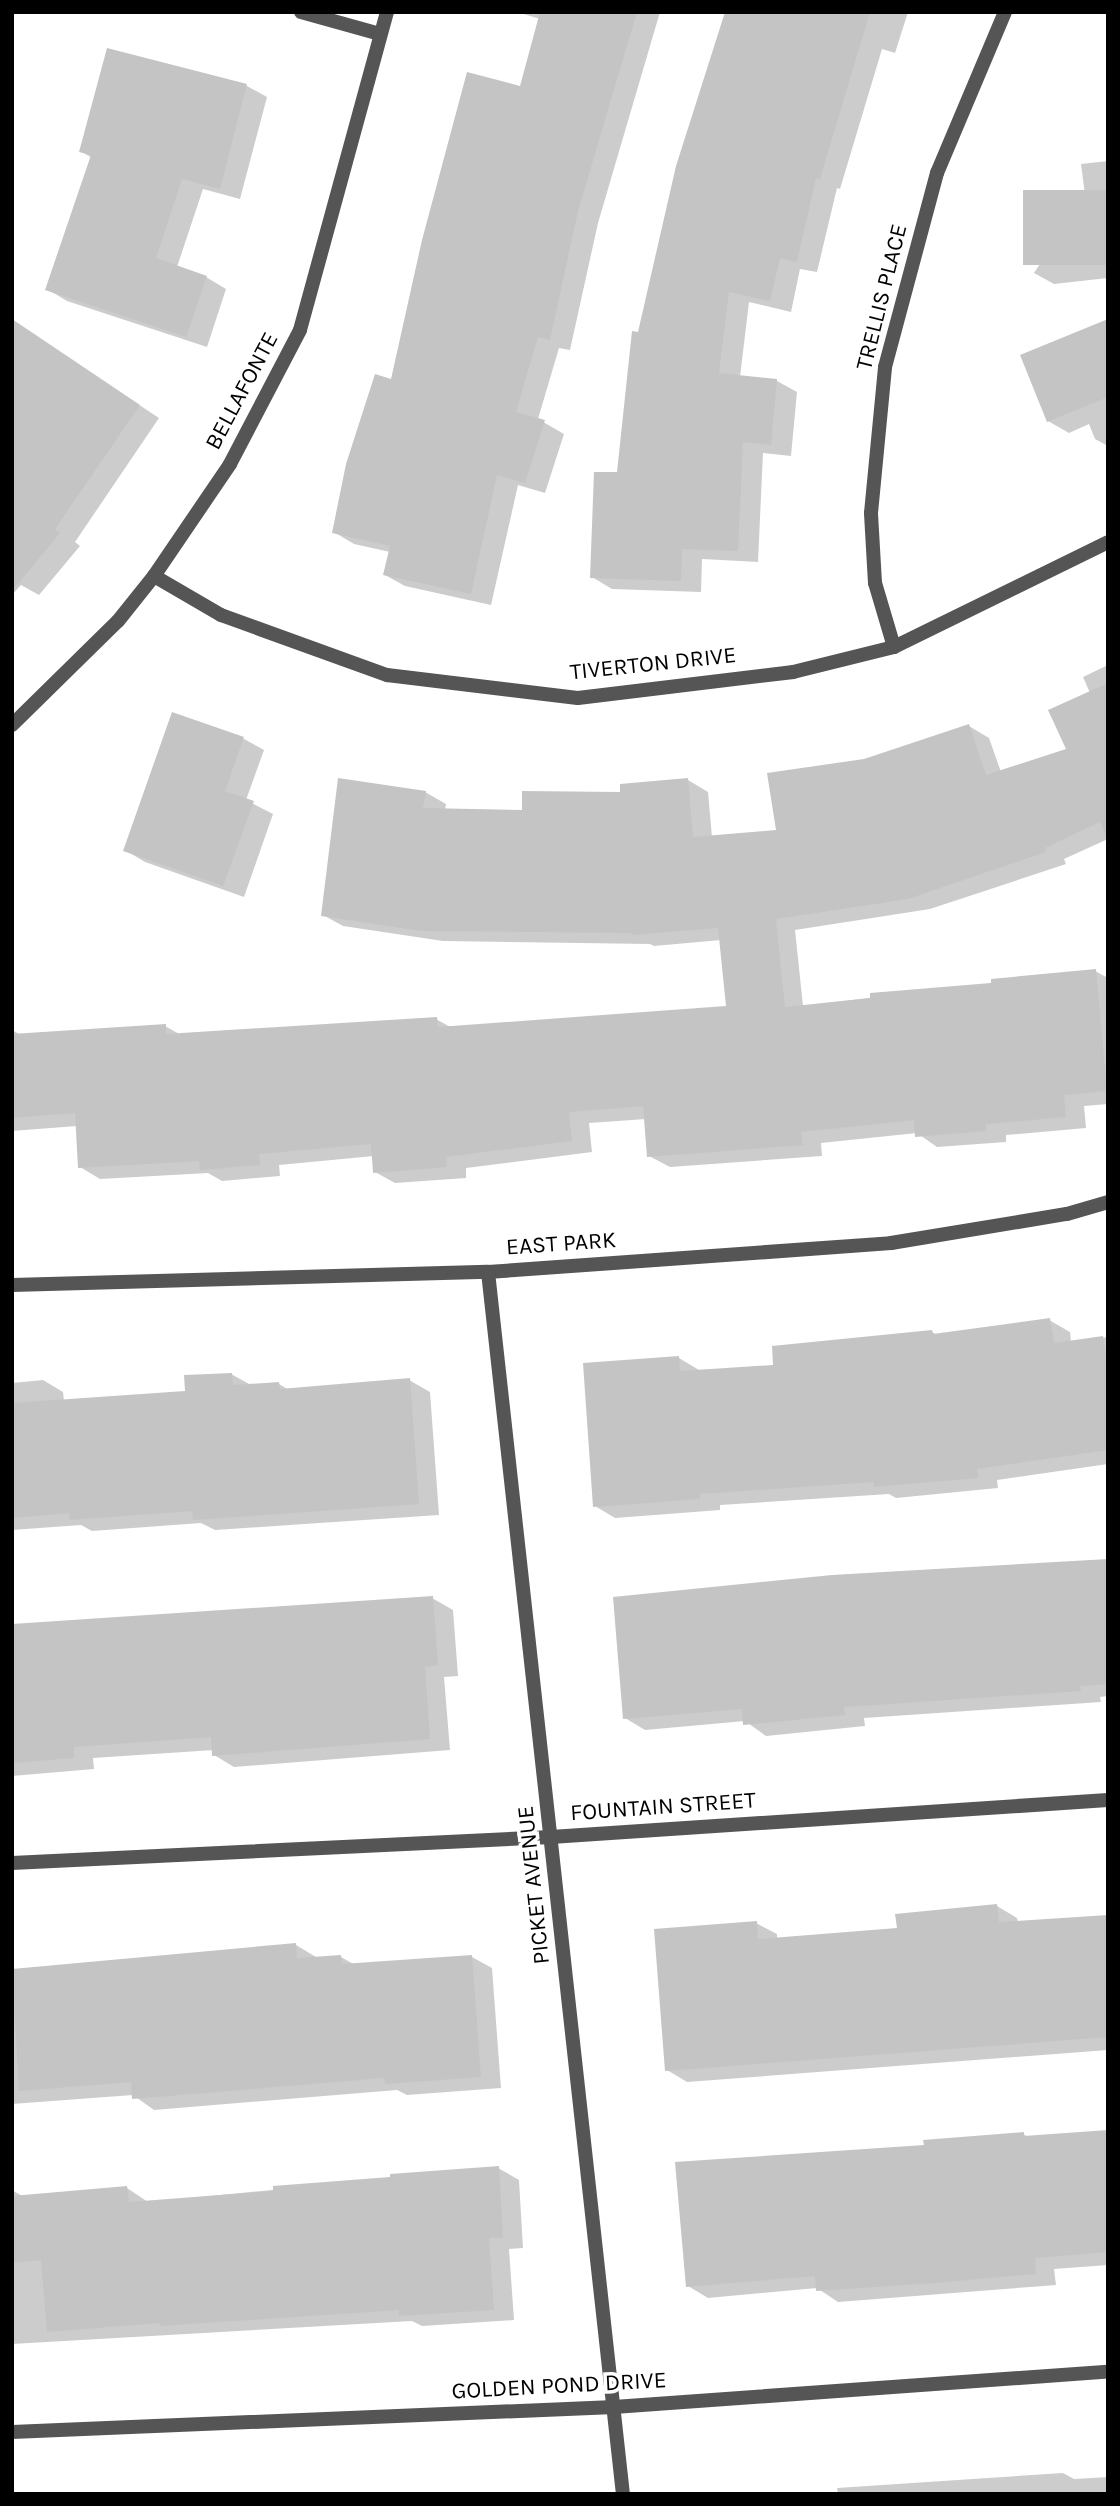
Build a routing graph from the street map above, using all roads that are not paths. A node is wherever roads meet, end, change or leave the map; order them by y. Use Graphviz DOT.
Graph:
graph roads {
  1 [pos="301,12"];
  2 [pos="387,12"];
  3 [pos="1005,12"];
  4 [pos="380,34"];
  5 [pos="1108,542"];
  6 [pos="154,576"];
  7 [pos="894,647"];
  8 [pos="12,724"];
  9 [pos="1108,1202"];
  10 [pos="488,1272"];
  11 [pos="12,1285"];
  12 [pos="1108,1800"];
  13 [pos="551,1838"];
  14 [pos="12,1863"];
  15 [pos="1108,2372"];
  16 [pos="614,2407"];
  17 [pos="12,2432"];
  18 [pos="622,2494"];
  1 -- 4 [label="street"];
  2 -- 4 [label="street, BELLAFONTE"];
  3 -- 7 [label="street, TRELLIS PLACE"];
  4 -- 6 [label="street, BELLAFONTE"];
  5 -- 7 [label="street, TIVERTON DRIVE"];
  6 -- 7 [label="street, TIVERTON DRIVE"];
  6 -- 8 [label="street, BELLAFONTE"];
  9 -- 10 [label="street, EAST PARK"];
  10 -- 11 [label="street, EAST PARK"];
  10 -- 13 [label="street, PICKET AVENUE"];
  12 -- 13 [label="street, FOUNTAIN STREET"];
  13 -- 14 [label="street, FOUNTAIN STREET"];
  13 -- 16 [label="street, PICKET AVENUE"];
  15 -- 16 [label="street, GOLDEN POND DRIVE"];
  16 -- 17 [label="street, GOLDEN POND DRIVE"];
  16 -- 18 [label="street, PICKET AVENUE"];
}
